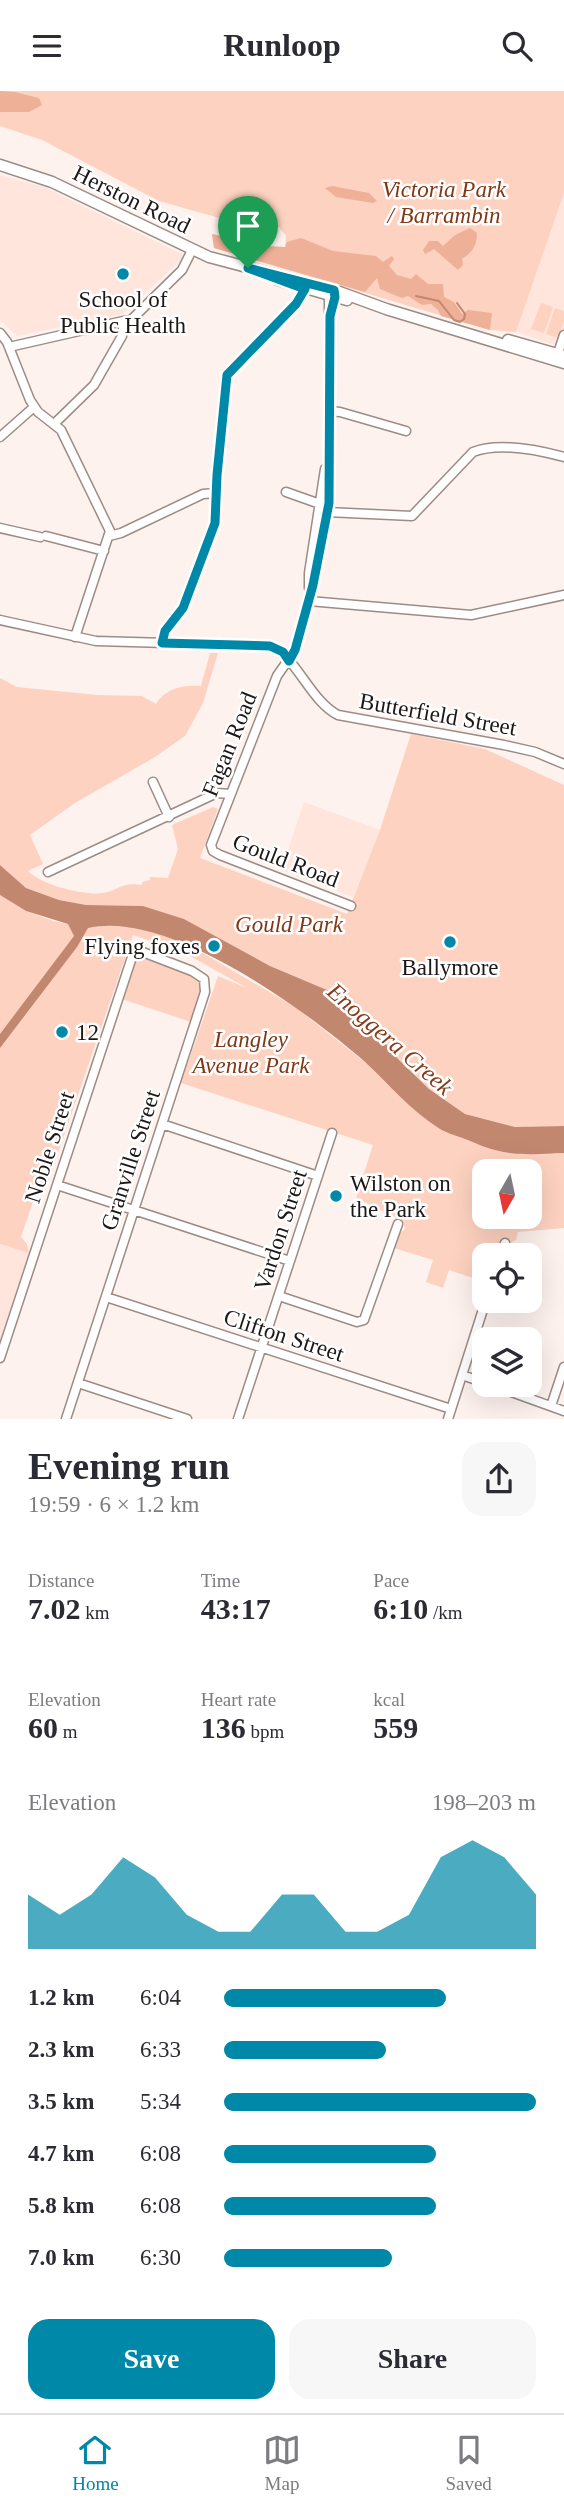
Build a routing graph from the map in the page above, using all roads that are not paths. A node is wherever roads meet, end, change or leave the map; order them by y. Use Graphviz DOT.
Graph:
graph roads {
  1 [pos="0,165"];
  2 [pos="192,250"];
  3 [pos="248,268"];
  4 [pos="305,289"];
  5 [pos="333,294"];
  6 [pos="124,322"];
  7 [pos="0,333"];
  8 [pos="564,335"];
  9 [pos="9,347"];
  10 [pos="561,359"];
  11 [pos="34,407"];
  12 [pos="329,411"];
  13 [pos="54,424"];
  14 [pos="406,431"];
  15 [pos="0,437"];
  16 [pos="564,457"];
  17 [pos="328,463"];
  18 [pos="286,492"];
  19 [pos="216,493"];
  20 [pos="320,504"];
  21 [pos="327,512"];
  22 [pos="0,528"];
  23 [pos="109,536"];
  24 [pos="104,551"];
  25 [pos="564,595"];
  26 [pos="309,600"];
  27 [pos="0,620"];
  28 [pos="75,637"];
  29 [pos="162,643"];
  30 [pos="289,661"];
  31 [pos="564,764"];
  32 [pos="153,782"];
  33 [pos="230,795"];
  34 [pos="169,817"];
  35 [pos="211,845"];
  36 [pos="48,872"];
  37 [pos="351,906"];
  38 [pos="139,951"];
  39 [pos="162,1124"];
  40 [pos="332,1133"];
  41 [pos="318,1176"];
  42 [pos="57,1185"];
  43 [pos="134,1210"];
  44 [pos="398,1224"];
  45 [pos="290,1261"];
  46 [pos="279,1296"];
  47 [pos="106,1297"];
  48 [pos="482,1313"];
  49 [pos="262,1347"];
  50 [pos="0,1358"];
  51 [pos="564,1367"];
  52 [pos="462,1375"];
  53 [pos="472,1378"];
  54 [pos="78,1383"];
  55 [pos="526,1397"];
  56 [pos="551,1406"];
  57 [pos="451,1409"];
  58 [pos="564,1411"];
  59 [pos="66,1419"];
  60 [pos="187,1419"];
  61 [pos="238,1419"];
  62 [pos="448,1419"];
  1 -- 2 [label="main road, Herston Road"];
  2 -- 3 [label="main road, Herston Road"];
  2 -- 6 [label="street"];
  3 -- 4 [label="main road, Herston Road"];
  3 -- 5 [label="main road, Herston Road"];
  4 -- 5 [label="main road, Herston Road"];
  4 -- 19 [label="street"];
  5 -- 10 [label="main road, Herston Road"];
  5 -- 12 [label="street"];
  6 -- 9 [label="street"];
  6 -- 13 [label="street"];
  7 -- 9 [label="street"];
  8 -- 10 [label="street"];
  9 -- 11 [label="street"];
  11 -- 13 [label="street"];
  11 -- 15 [label="street"];
  12 -- 14 [label="street"];
  12 -- 17 [label="street"];
  13 -- 23 [label="street"];
  16 -- 21 [label="street"];
  17 -- 20 [label="street"];
  17 -- 21 [label="street"];
  18 -- 20 [label="street"];
  19 -- 23 [label="street"];
  19 -- 29 [label="street"];
  20 -- 26 [label="street"];
  21 -- 26 [label="street"];
  22 -- 24 [label="street"];
  23 -- 24 [label="street"];
  24 -- 28 [label="street"];
  25 -- 26 [label="street"];
  26 -- 30 [label="street, Fagan Road"];
  27 -- 28 [label="street, Butterfield Street"];
  28 -- 29 [label="street, Butterfield Street"];
  29 -- 30 [label="street, Butterfield Street"];
  30 -- 31 [label="street, Butterfield Street"];
  30 -- 33 [label="street, Fagan Road"];
  32 -- 34 [label="street"];
  33 -- 34 [label="street"];
  33 -- 35 [label="street, Fagan Road"];
  34 -- 36 [label="street"];
  35 -- 37 [label="street, Gould Road"];
  38 -- 39 [label="street, Granville Street"];
  38 -- 42 [label="street, Noble Street"];
  39 -- 41 [label="street"];
  39 -- 43 [label="street, Granville Street"];
  40 -- 41 [label="street, Vardon Street"];
  41 -- 45 [label="street, Vardon Street"];
  42 -- 43 [label="street"];
  42 -- 50 [label="street, Noble Street"];
  43 -- 45 [label="street"];
  43 -- 47 [label="street, Granville Street"];
  44 -- 46 [label="street"];
  45 -- 46 [label="street, Vardon Street"];
  46 -- 49 [label="street, Vardon Street"];
  47 -- 49 [label="street, Clifton Street"];
  47 -- 54 [label="street, Granville Street"];
  48 -- 52 [label="street"];
  49 -- 57 [label="street, Clifton Street"];
  49 -- 61 [label="street, Vardon Street"];
  51 -- 56 [label="street"];
  52 -- 53 [label="street"];
  52 -- 57 [label="street"];
  54 -- 59 [label="street, Granville Street"];
  54 -- 60 [label="street"];
  55 -- 56 [label="street"];
  56 -- 58 [label="street"];
  57 -- 62 [label="street"];
}
